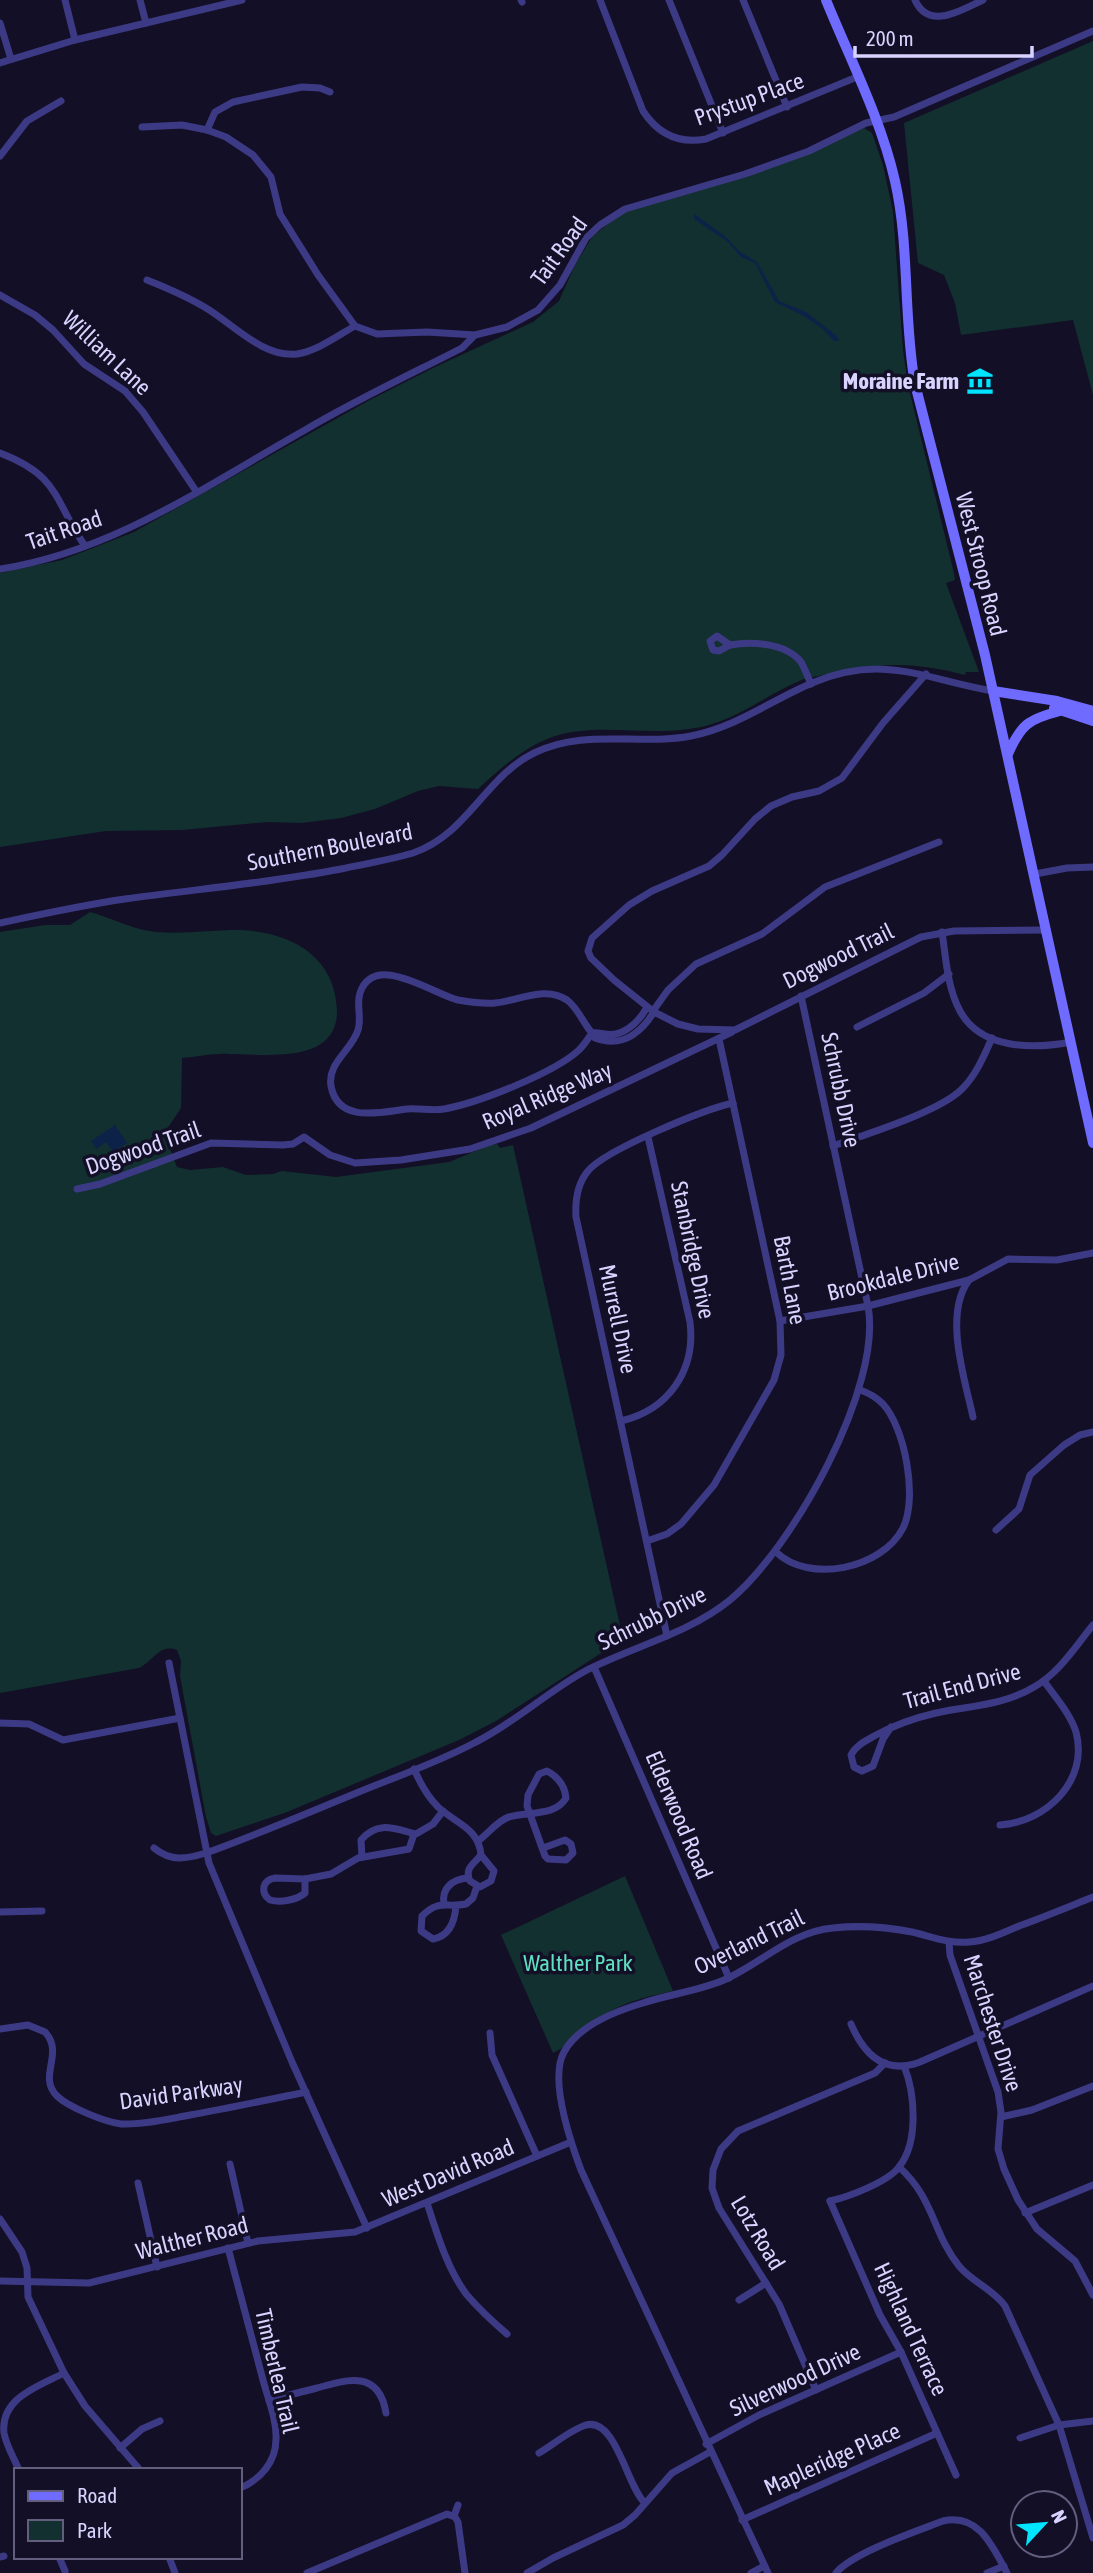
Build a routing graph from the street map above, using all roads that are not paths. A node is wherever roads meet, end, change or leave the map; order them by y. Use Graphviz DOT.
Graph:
graph roads {
  1 [pos="65,0"];
  2 [pos="140,0"];
  3 [pos="242,0"];
  4 [pos="600,0"];
  5 [pos="669,0"];
  6 [pos="743,0"];
  7 [pos="826,0"];
  8 [pos="915,0"];
  9 [pos="983,0"];
  10 [pos="219,3"];
  11 [pos="0,23"];
  12 [pos="146,23"];
  13 [pos="1093,31"];
  14 [pos="75,40"];
  15 [pos="11,59"];
  16 [pos="0,63"];
  17 [pos="857,77"];
  18 [pos="330,92"];
  19 [pos="61,101"];
  20 [pos="787,107"];
  21 [pos="876,121"];
  22 [pos="142,127"];
  23 [pos="207,130"];
  24 [pos="723,132"];
  25 [pos="0,156"];
  26 [pos="148,280"];
  27 [pos="0,295"];
  28 [pos="355,326"];
  29 [pos="475,335"];
  30 [pos="0,453"];
  31 [pos="196,491"];
  32 [pos="85,546"];
  33 [pos="0,569"];
  34 [pos="730,645"];
  35 [pos="926,674"];
  36 [pos="811,684"];
  37 [pos="993,691"];
  38 [pos="1035,699"];
  39 [pos="1060,711"];
  40 [pos="1093,711"];
  41 [pos="1093,721"];
  42 [pos="1008,754"];
  43 [pos="939,842"];
  44 [pos="1093,867"];
  45 [pos="1035,874"];
  46 [pos="0,923"];
  47 [pos="1047,930"];
  48 [pos="942,932"];
  49 [pos="948,974"];
  50 [pos="801,996"];
  51 [pos="649,1013"];
  52 [pos="629,1027"];
  53 [pos="857,1027"];
  54 [pos="734,1030"];
  55 [pos="592,1033"];
  56 [pos="632,1037"];
  57 [pos="608,1038"];
  58 [pos="719,1038"];
  59 [pos="992,1038"];
  60 [pos="1071,1042"];
  61 [pos="733,1103"];
  62 [pos="304,1137"];
  63 [pos="648,1137"];
  64 [pos="1093,1143"];
  65 [pos="834,1146"];
  66 [pos="77,1189"];
  67 [pos="1093,1253"];
  68 [pos="969,1280"];
  69 [pos="867,1306"];
  70 [pos="780,1321"];
  71 [pos="860,1390"];
  72 [pos="973,1417"];
  73 [pos="621,1422"];
  74 [pos="1093,1432"];
  75 [pos="996,1530"];
  76 [pos="647,1541"];
  77 [pos="776,1552"];
  78 [pos="1093,1625"];
  79 [pos="667,1636"];
  80 [pos="169,1663"];
  81 [pos="594,1667"];
  82 [pos="1044,1681"];
  83 [pos="180,1718"];
  84 [pos="0,1723"];
  85 [pos="895,1725"];
  86 [pos="414,1769"];
  87 [pos="443,1811"];
  88 [pos="528,1814"];
  89 [pos="1000,1825"];
  90 [pos="414,1833"];
  91 [pos="478,1841"];
  92 [pos="154,1848"];
  93 [pos="543,1848"];
  94 [pos="206,1853"];
  95 [pos="481,1855"];
  96 [pos="362,1857"];
  97 [pos="468,1878"];
  98 [pos="305,1879"];
  99 [pos="477,1886"];
  100 [pos="1093,1897"];
  101 [pos="444,1904"];
  102 [pos="456,1905"];
  103 [pos="42,1911"];
  104 [pos="0,1912"];
  105 [pos="950,1942"];
  106 [pos="729,1978"];
  107 [pos="1093,1986"];
  108 [pos="851,2024"];
  109 [pos="0,2029"];
  110 [pos="490,2033"];
  111 [pos="978,2036"];
  112 [pos="885,2063"];
  113 [pos="904,2066"];
  114 [pos="1093,2086"];
  115 [pos="306,2092"];
  116 [pos="1001,2116"];
  117 [pos="571,2142"];
  118 [pos="537,2156"];
  119 [pos="230,2164"];
  120 [pos="899,2167"];
  121 [pos="138,2183"];
  122 [pos="1093,2185"];
  123 [pos="821,2198"];
  124 [pos="830,2201"];
  125 [pos="427,2203"];
  126 [pos="1025,2213"];
  127 [pos="0,2219"];
  128 [pos="367,2228"];
  129 [pos="248,2243"];
  130 [pos="228,2248"];
  131 [pos="157,2267"];
  132 [pos="27,2280"];
  133 [pos="0,2281"];
  134 [pos="766,2283"];
  135 [pos="1093,2295"];
  136 [pos="739,2300"];
  137 [pos="507,2334"];
  138 [pos="901,2353"];
  139 [pos="64,2374"];
  140 [pos="816,2390"];
  141 [pos="269,2401"];
  142 [pos="386,2413"];
  143 [pos="160,2421"];
  144 [pos="1093,2421"];
  145 [pos="1059,2426"];
  146 [pos="937,2433"];
  147 [pos="1020,2438"];
  148 [pos="706,2444"];
  149 [pos="120,2448"];
  150 [pos="710,2452"];
  151 [pos="539,2454"];
  152 [pos="18,2468"];
  153 [pos="138,2468"];
  154 [pos="956,2474"];
  155 [pos="242,2487"];
  156 [pos="645,2503"];
  157 [pos="458,2505"];
  158 [pos="453,2516"];
  159 [pos="742,2520"];
  160 [pos="1093,2538"];
  161 [pos="60,2559"];
  162 [pos="766,2570"];
  163 [pos="1006,2570"];
  164 [pos="65,2571"];
  165 [pos="307,2573"];
  166 [pos="465,2573"];
  167 [pos="527,2573"];
  168 [pos="751,2573"];
  169 [pos="836,2573"];
  170 [pos="987,2573"];
  1 -- 14 [label="street"];
  2 -- 12 [label="street"];
  3 -- 10 [label="street"];
  4 -- 24 [label="street, Prystup Place"];
  5 -- 24 [label="street"];
  6 -- 20 [label="street"];
  7 -- 17 [label="main road, West Stroop Road"];
  8 -- 9 [label="street"];
  10 -- 12 [label="street"];
  11 -- 15 [label="street"];
  12 -- 14 [label="street"];
  13 -- 21 [label="street, Tait Road"];
  14 -- 15 [label="street"];
  15 -- 16 [label="street"];
  17 -- 20 [label="street, Prystup Place"];
  17 -- 21 [label="main road, West Stroop Road"];
  18 -- 23 [label="street"];
  19 -- 25 [label="street"];
  20 -- 24 [label="street, Prystup Place"];
  21 -- 29 [label="street, Tait Road"];
  21 -- 37 [label="main road, West Stroop Road"];
  22 -- 23 [label="street"];
  23 -- 28 [label="street"];
  26 -- 28 [label="street"];
  27 -- 31 [label="street, William Lane"];
  28 -- 29 [label="street"];
  29 -- 31 [label="street, Tait Road"];
  30 -- 32 [label="street"];
  31 -- 32 [label="street, Tait Road"];
  32 -- 33 [label="street, Tait Road"];
  34 -- 36 [label="street"];
  35 -- 36 [label="street, Southern Boulevard"];
  35 -- 37 [label="street, Southern Boulevard"];
  35 -- 51 [label="street, Dogwood Trail"];
  36 -- 46 [label="street, Southern Boulevard"];
  37 -- 38 [label="main road, Southern Boulevard"];
  37 -- 42 [label="main road, West Stroop Road"];
  38 -- 39 [label="main road, Southern Boulevard"];
  38 -- 40 [label="main road, Southern Boulevard"];
  39 -- 41 [label="main road, Southern Boulevard"];
  39 -- 42 [label="main road"];
  42 -- 45 [label="main road, West Stroop Road"];
  43 -- 51 [label="street"];
  44 -- 45 [label="street"];
  45 -- 47 [label="main road, West Stroop Road"];
  47 -- 48 [label="street, Dogwood Trail"];
  47 -- 60 [label="main road, West Stroop Road"];
  48 -- 49 [label="street"];
  48 -- 50 [label="street, Dogwood Trail"];
  49 -- 53 [label="street"];
  49 -- 59 [label="street"];
  50 -- 54 [label="street, Dogwood Trail"];
  50 -- 65 [label="street, Schrubb Drive"];
  51 -- 52 [label="street, Royal Ridge Way"];
  51 -- 54 [label="street, Dogwood Trail"];
  51 -- 56 [label="street, Royal Ridge Way"];
  52 -- 56 [label="street"];
  52 -- 57 [label="street, Royal Ridge Way"];
  54 -- 58 [label="street"];
  55 -- 55 [label="street, Royal Ridge Way"];
  55 -- 57 [label="street, Royal Ridge Way"];
  56 -- 57 [label="street, Royal Ridge Way"];
  58 -- 61 [label="street, Barth Lane"];
  58 -- 62 [label="street, Royal Ridge Way"];
  59 -- 60 [label="street"];
  59 -- 65 [label="street"];
  60 -- 64 [label="main road, West Stroop Road"];
  61 -- 63 [label="street, Murrell Drive"];
  61 -- 70 [label="street, Barth Lane"];
  62 -- 66 [label="street, Dogwood Trail"];
  63 -- 73 [label="street, Stanbridge Drive"];
  63 -- 73 [label="street, Murrell Drive"];
  65 -- 69 [label="street, Schrubb Drive"];
  67 -- 68 [label="street, Brookdale Drive"];
  68 -- 69 [label="street, Brookdale Drive"];
  68 -- 72 [label="street"];
  69 -- 70 [label="street, Brookdale Drive"];
  69 -- 71 [label="street, Schrubb Drive"];
  70 -- 76 [label="street, Barth Lane"];
  71 -- 77 [label="street, Schrubb Drive"];
  71 -- 77 [label="street"];
  73 -- 76 [label="street, Murrell Drive"];
  74 -- 75 [label="street"];
  76 -- 79 [label="street, Murrell Drive"];
  77 -- 79 [label="street, Schrubb Drive"];
  78 -- 82 [label="street, Trail End Drive"];
  79 -- 81 [label="street, Schrubb Drive"];
  80 -- 83 [label="street, West David Road"];
  81 -- 86 [label="street, Schrubb Drive"];
  81 -- 106 [label="street, Elderwood Road"];
  82 -- 85 [label="street, Trail End Drive"];
  82 -- 89 [label="street"];
  83 -- 84 [label="street"];
  83 -- 94 [label="street, West David Road"];
  85 -- 85 [label="street, Trail End Drive"];
  86 -- 87 [label="street"];
  86 -- 94 [label="street, Schrubb Drive"];
  87 -- 90 [label="street"];
  87 -- 91 [label="street"];
  88 -- 88 [label="street"];
  88 -- 91 [label="street"];
  88 -- 93 [label="street"];
  90 -- 96 [label="street"];
  90 -- 96 [label="street"];
  91 -- 95 [label="street"];
  92 -- 94 [label="street, Schrubb Drive"];
  94 -- 115 [label="street, West David Road"];
  95 -- 97 [label="street"];
  95 -- 99 [label="street"];
  96 -- 98 [label="street"];
  97 -- 99 [label="street"];
  97 -- 101 [label="street"];
  98 -- 98 [label="street"];
  99 -- 102 [label="street"];
  100 -- 105 [label="street, Overland Trail"];
  101 -- 102 [label="street"];
  101 -- 102 [label="street"];
  103 -- 104 [label="street"];
  105 -- 106 [label="street, Overland Trail"];
  105 -- 111 [label="street, Marchester Drive"];
  106 -- 117 [label="street, Overland Trail"];
  107 -- 111 [label="street"];
  108 -- 112 [label="street"];
  109 -- 115 [label="street, David Parkway"];
  110 -- 118 [label="street"];
  111 -- 113 [label="street"];
  111 -- 116 [label="street, Marchester Drive"];
  112 -- 113 [label="street"];
  112 -- 134 [label="street, Lotz Road"];
  113 -- 120 [label="street"];
  114 -- 116 [label="street"];
  115 -- 128 [label="street, West David Road"];
  116 -- 126 [label="street, Marchester Drive"];
  117 -- 118 [label="street, West David Road"];
  117 -- 148 [label="street"];
  118 -- 125 [label="street, West David Road"];
  119 -- 129 [label="street"];
  120 -- 124 [label="street"];
  120 -- 145 [label="street"];
  121 -- 131 [label="street"];
  122 -- 126 [label="street"];
  123 -- 124 [label="street"];
  124 -- 138 [label="street, Highland Terrace"];
  125 -- 128 [label="street, West David Road"];
  125 -- 137 [label="street"];
  126 -- 135 [label="street, Marchester Drive"];
  127 -- 132 [label="street"];
  128 -- 129 [label="street, Walther Road"];
  129 -- 130 [label="street, Walther Road"];
  130 -- 131 [label="street, Walther Road"];
  130 -- 141 [label="street, Timberlea Trail"];
  131 -- 132 [label="street, Walther Road"];
  132 -- 133 [label="street, Walther Road"];
  132 -- 139 [label="street"];
  134 -- 136 [label="street"];
  134 -- 140 [label="street, Lotz Road"];
  138 -- 140 [label="street, Silverwood Drive"];
  138 -- 146 [label="street, Highland Terrace"];
  139 -- 149 [label="street"];
  139 -- 152 [label="street"];
  140 -- 148 [label="street, Silverwood Drive"];
  141 -- 142 [label="street"];
  141 -- 155 [label="street, Timberlea Trail"];
  143 -- 149 [label="street"];
  144 -- 145 [label="street"];
  145 -- 147 [label="street"];
  145 -- 160 [label="street"];
  146 -- 154 [label="street, Highland Terrace"];
  146 -- 159 [label="street, Mapleridge Place"];
  148 -- 150 [label="street"];
  149 -- 153 [label="street"];
  150 -- 156 [label="street"];
  150 -- 159 [label="street"];
  151 -- 156 [label="street"];
  156 -- 167 [label="street"];
  157 -- 158 [label="street"];
  158 -- 165 [label="street"];
  158 -- 166 [label="street"];
  159 -- 162 [label="street"];
  161 -- 164 [label="street"];
  162 -- 168 [label="street"];
  163 -- 169 [label="street"];
  163 -- 170 [label="street"];
}
